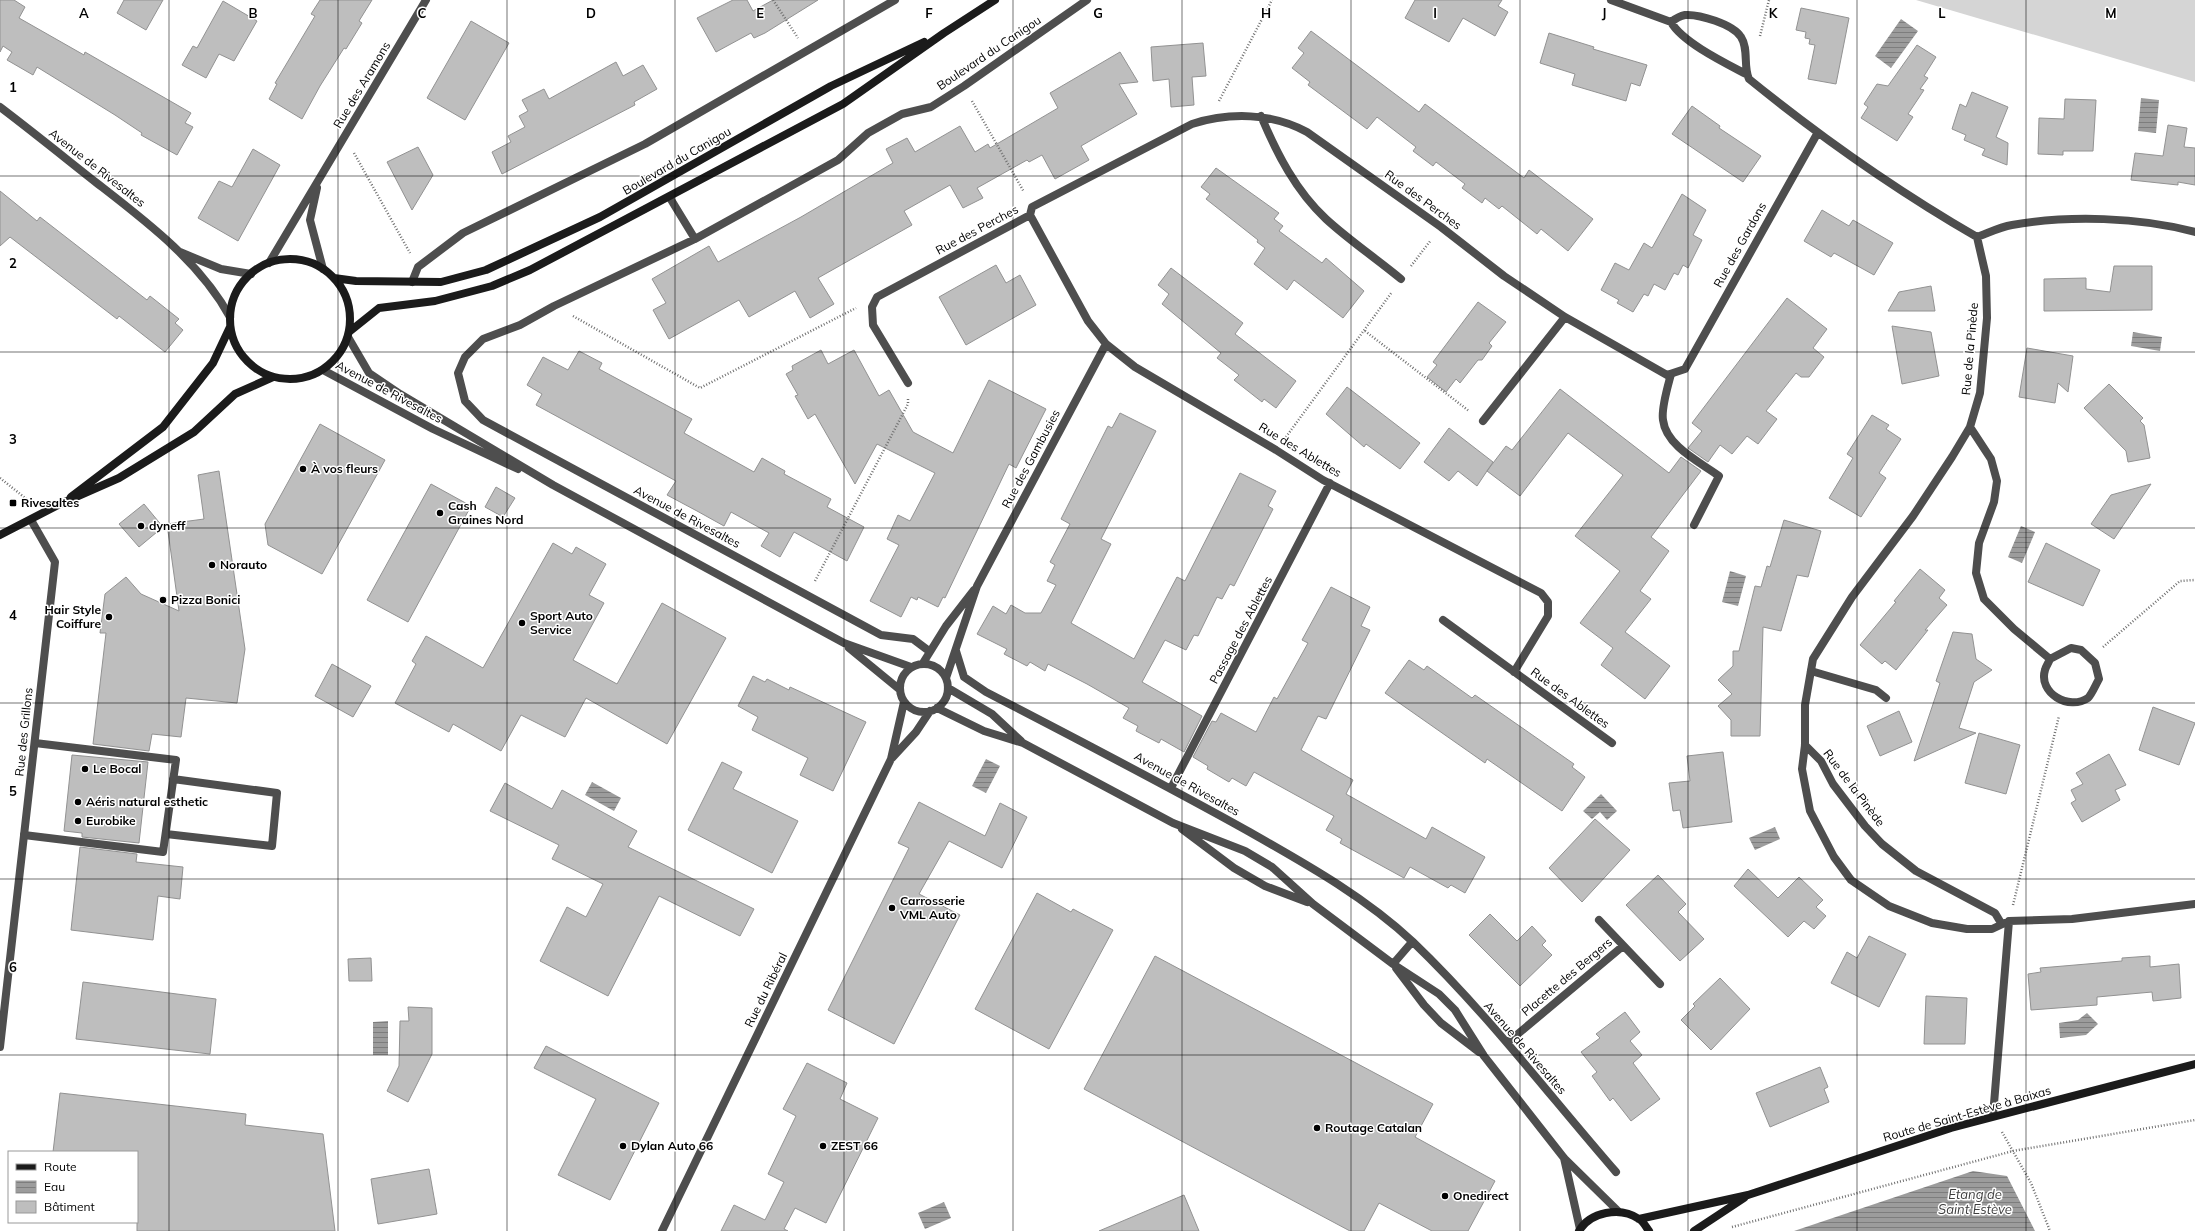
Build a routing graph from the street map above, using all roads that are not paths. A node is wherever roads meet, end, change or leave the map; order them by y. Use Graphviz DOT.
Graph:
graph roads {
  1 [pos="426,0"];
  2 [pos="895,0"];
  3 [pos="995,0"];
  4 [pos="1087,0"];
  5 [pos="1611,0"];
  6 [pos="1671,22"];
  7 [pos="944,33"];
  8 [pos="1746,74"];
  9 [pos="0,107"];
  10 [pos="1261,116"];
  11 [pos="1817,134"];
  12 [pos="318,182"];
  13 [pos="670,198"];
  14 [pos="1031,211"];
  15 [pos="2195,232"];
  16 [pos="1977,237"];
  17 [pos="695,239"];
  18 [pos="178,250"];
  19 [pos="269,263"];
  20 [pos="323,269"];
  21 [pos="251,274"];
  22 [pos="334,278"];
  23 [pos="1401,278"];
  24 [pos="412,282"];
  25 [pos="230,317"];
  26 [pos="1565,317"];
  27 [pos="230,327"];
  28 [pos="348,334"];
  29 [pos="1106,344"];
  30 [pos="323,370"];
  31 [pos="458,373"];
  32 [pos="1671,374"];
  33 [pos="274,377"];
  34 [pos="908,382"];
  35 [pos="1483,421"];
  36 [pos="1970,427"];
  37 [pos="1330,483"];
  38 [pos="553,485"];
  39 [pos="60,504"];
  40 [pos="31,520"];
  41 [pos="1694,525"];
  42 [pos="0,535"];
  43 [pos="977,586"];
  44 [pos="1442,620"];
  45 [pos="844,643"];
  46 [pos="929,651"];
  47 [pos="956,651"];
  48 [pos="2050,659"];
  49 [pos="923,664"];
  50 [pos="911,667"];
  51 [pos="1811,671"];
  52 [pos="1514,672"];
  53 [pos="946,678"];
  54 [pos="948,688"];
  55 [pos="899,689"];
  56 [pos="1886,698"];
  57 [pos="904,702"];
  58 [pos="934,710"];
  59 [pos="35,743"];
  60 [pos="1023,743"];
  61 [pos="1612,743"];
  62 [pos="1805,745"];
  63 [pos="891,759"];
  64 [pos="173,779"];
  65 [pos="1171,788"];
  66 [pos="1173,823"];
  67 [pos="24,834"];
  68 [pos="166,834"];
  69 [pos="1313,904"];
  70 [pos="2195,904"];
  71 [pos="1599,920"];
  72 [pos="2005,922"];
  73 [pos="1412,942"];
  74 [pos="1623,946"];
  75 [pos="1393,964"];
  76 [pos="1660,984"];
  77 [pos="1507,1043"];
  78 [pos="0,1047"];
  79 [pos="1484,1056"];
  80 [pos="2195,1064"];
  81 [pos="1993,1116"];
  82 [pos="1564,1158"];
  83 [pos="1616,1172"];
  84 [pos="1748,1196"];
  85 [pos="1618,1211"];
  86 [pos="1639,1219"];
  87 [pos="1579,1230"];
  88 [pos="662,1231"];
  89 [pos="1649,1231"];
  90 [pos="1694,1231"];
  1 -- 12 [label="street, Rue des Aramons"];
  2 -- 24 [label="street"];
  3 -- 7 [label="street, Boulevard du Canigou"];
  4 -- 17 [label="street, Boulevard du Canigou"];
  5 -- 6 [label="street"];
  6 -- 8 [label="street"];
  6 -- 8 [label="street"];
  7 -- 13 [label="street, Boulevard du Canigou"];
  7 -- 24 [label="street, Boulevard du Canigou"];
  8 -- 11 [label="street"];
  9 -- 18 [label="street, Avenue de Rivesaltes"];
  10 -- 14 [label="street, Rue des Perches"];
  10 -- 23 [label="street"];
  10 -- 26 [label="street, Rue des Perches"];
  11 -- 16 [label="street"];
  11 -- 32 [label="street, Rue des Gardons"];
  12 -- 19 [label="street, Rue des Aramons"];
  12 -- 20 [label="street, Rue des Aramons"];
  13 -- 17 [label="street"];
  13 -- 28 [label="street, Boulevard du Canigou"];
  14 -- 29 [label="street, Rue des Ablettes"];
  14 -- 34 [label="street, Rue des Perches"];
  15 -- 16 [label="street"];
  16 -- 36 [label="street, Rue de la Pinède"];
  17 -- 31 [label="street, Boulevard du Canigou"];
  18 -- 21 [label="street, Avenue de Rivesaltes"];
  18 -- 25 [label="street, Avenue de Rivesaltes"];
  19 -- 20 [label="street"];
  19 -- 21 [label="street"];
  20 -- 22 [label="street"];
  21 -- 25 [label="street"];
  22 -- 24 [label="street, Boulevard du Canigou"];
  22 -- 28 [label="street"];
  25 -- 27 [label="street"];
  26 -- 32 [label="street, Rue des Perches"];
  26 -- 35 [label="street"];
  27 -- 33 [label="street"];
  27 -- 39 [label="street"];
  28 -- 30 [label="street"];
  28 -- 38 [label="street, Avenue de Rivesaltes"];
  29 -- 37 [label="street, Rue des Ablettes"];
  29 -- 43 [label="street, Rue des Gambusies"];
  30 -- 33 [label="street"];
  30 -- 38 [label="street, Avenue de Rivesaltes"];
  31 -- 46 [label="street, Avenue de Rivesaltes"];
  32 -- 41 [label="street"];
  33 -- 39 [label="street"];
  36 -- 48 [label="street"];
  36 -- 51 [label="street, Rue de la Pinède"];
  37 -- 52 [label="street, Rue des Ablettes"];
  37 -- 65 [label="street, Passage des Ablettes"];
  38 -- 45 [label="street, Avenue de Rivesaltes"];
  39 -- 40 [label="street"];
  40 -- 42 [label="street"];
  40 -- 59 [label="street, Rue des Grillons"];
  43 -- 46 [label="street, Rue des Gambusies"];
  43 -- 47 [label="street, Rue des Gambusies"];
  44 -- 52 [label="street, Rue des Ablettes"];
  45 -- 50 [label="street, Avenue de Rivesaltes"];
  45 -- 55 [label="street, Avenue de Rivesaltes"];
  46 -- 49 [label="street, Rue des Gambusies"];
  47 -- 53 [label="street, Rue des Gambusies"];
  47 -- 65 [label="street, Avenue de Rivesaltes"];
  48 -- 48 [label="street"];
  49 -- 50 [label="street"];
  49 -- 53 [label="street"];
  50 -- 55 [label="street"];
  51 -- 56 [label="street"];
  51 -- 62 [label="street, Rue de la Pinède"];
  52 -- 61 [label="street, Rue des Ablettes"];
  53 -- 54 [label="street"];
  54 -- 58 [label="street"];
  54 -- 60 [label="street"];
  55 -- 57 [label="street"];
  57 -- 58 [label="street"];
  57 -- 63 [label="street, Rue du Ribéral"];
  58 -- 60 [label="street"];
  58 -- 63 [label="street, Rue du Ribéral"];
  59 -- 64 [label="street"];
  59 -- 67 [label="street, Rue des Grillons"];
  60 -- 66 [label="street"];
  62 -- 72 [label="street, Rue de la Pinède"];
  62 -- 72 [label="street, Rue de la Pinède"];
  63 -- 88 [label="street, Rue du Ribéral"];
  64 -- 68 [label="street"];
  64 -- 68 [label="street"];
  65 -- 73 [label="street, Avenue de Rivesaltes"];
  66 -- 69 [label="street"];
  66 -- 69 [label="street"];
  67 -- 68 [label="street"];
  67 -- 78 [label="street, Rue des Grillons"];
  69 -- 75 [label="street"];
  70 -- 72 [label="street, Rue de la Pinède"];
  71 -- 74 [label="street, Placette des Bergers"];
  72 -- 81 [label="street"];
  73 -- 75 [label="street"];
  73 -- 77 [label="street, Avenue de Rivesaltes"];
  74 -- 76 [label="street, Placette des Bergers"];
  74 -- 77 [label="street, Placette des Bergers"];
  75 -- 79 [label="street"];
  75 -- 79 [label="street"];
  77 -- 83 [label="street, Avenue de Rivesaltes"];
  79 -- 82 [label="street"];
  80 -- 81 [label="street, Route de Saint-Estève à Baixas"];
  81 -- 84 [label="street, Route de Saint-Estève à Baixas"];
  82 -- 85 [label="street"];
  82 -- 87 [label="street"];
  84 -- 86 [label="street, Route de Saint-Estève à Baixas"];
  84 -- 90 [label="street, Route de Saint-Estève à Baixas"];
  85 -- 86 [label="street"];
  85 -- 87 [label="street"];
  86 -- 89 [label="street"];
}
